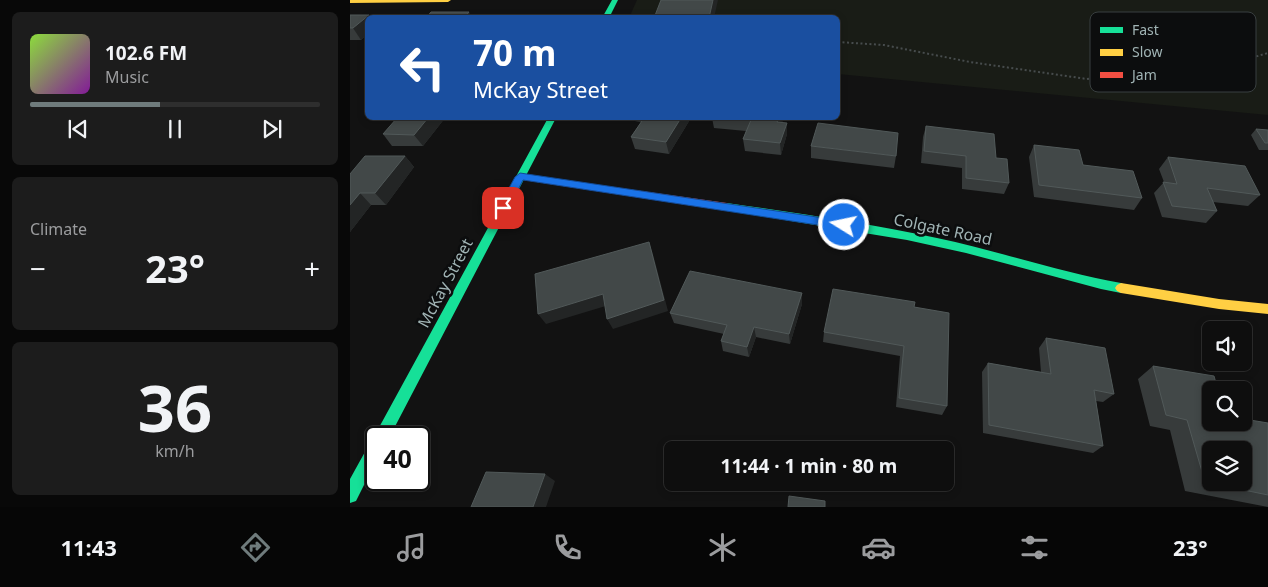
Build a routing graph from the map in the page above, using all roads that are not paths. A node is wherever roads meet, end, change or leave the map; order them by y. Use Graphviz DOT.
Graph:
graph roads {
  1 [pos="375,0"];
  2 [pos="448,0"];
  3 [pos="615,0"];
  4 [pos="350,1"];
  5 [pos="607,15"];
  6 [pos="551,120"];
  7 [pos="520,177"];
  8 [pos="1268,309"];
  9 [pos="386,426"];
  10 [pos="365,467"];
  11 [pos="350,495"];
  1 -- 2 [label="street"];
  1 -- 4 [label="street"];
  3 -- 5 [label="street"];
  6 -- 7 [label="street, McKay Street"];
  7 -- 8 [label="street, Colgate Road"];
  7 -- 9 [label="street, McKay Street"];
  10 -- 11 [label="street"];
}
